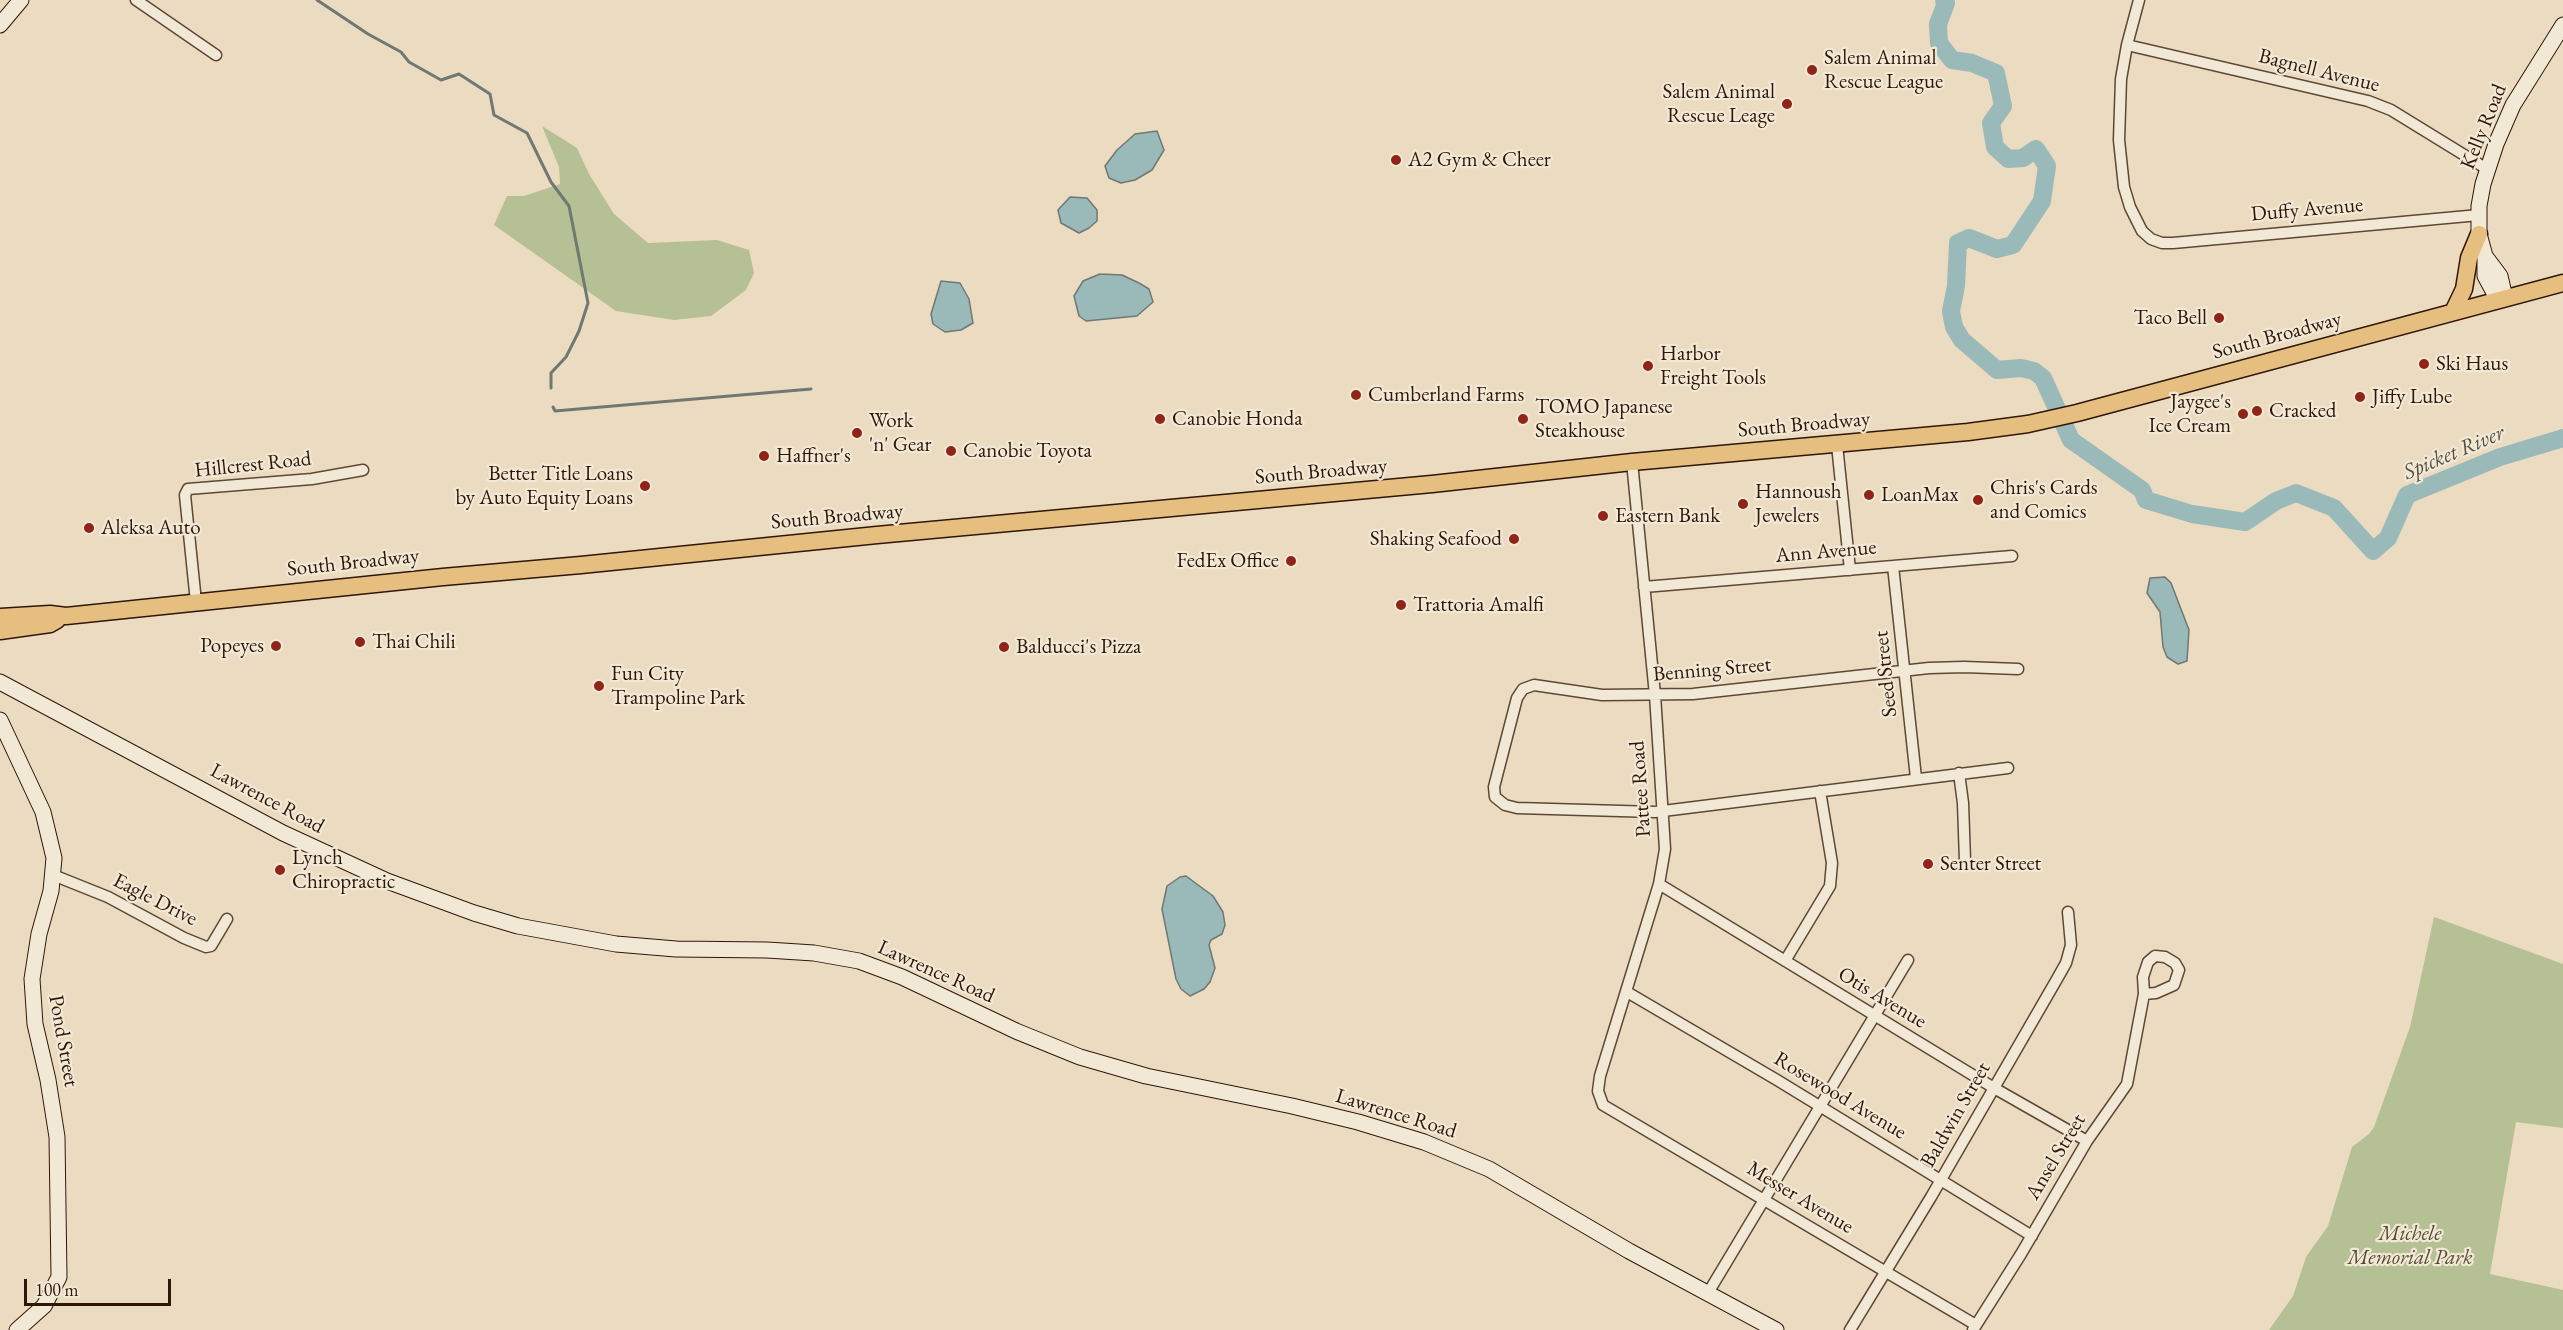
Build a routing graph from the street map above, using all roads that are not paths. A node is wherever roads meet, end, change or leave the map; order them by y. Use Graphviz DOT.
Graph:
graph roads {
  1 [pos="21,0"];
  2 [pos="136,0"];
  3 [pos="2139,0"];
  4 [pos="0,25"];
  5 [pos="2563,25"];
  6 [pos="2127,45"];
  7 [pos="216,55"];
  8 [pos="2487,169"];
  9 [pos="2479,215"];
  10 [pos="2479,234"];
  11 [pos="2563,283"];
  12 [pos="2501,299"];
  13 [pos="2453,312"];
  14 [pos="1837,445"];
  15 [pos="1632,462"];
  16 [pos="363,470"];
  17 [pos="2012,556"];
  18 [pos="1893,566"];
  19 [pos="1850,570"];
  20 [pos="1644,587"];
  21 [pos="196,602"];
  22 [pos="66,616"];
  23 [pos="0,617"];
  24 [pos="0,631"];
  25 [pos="2018,669"];
  26 [pos="1905,672"];
  27 [pos="0,681"];
  28 [pos="1654,695"];
  29 [pos="0,720"];
  30 [pos="2008,768"];
  31 [pos="1959,773"];
  32 [pos="1916,778"];
  33 [pos="1820,791"];
  34 [pos="1663,811"];
  35 [pos="1965,861"];
  36 [pos="53,875"];
  37 [pos="1659,884"];
  38 [pos="2068,912"];
  39 [pos="227,919"];
  40 [pos="1908,960"];
  41 [pos="1785,961"];
  42 [pos="1627,992"];
  43 [pos="2144,994"];
  44 [pos="1874,1016"];
  45 [pos="1994,1088"];
  46 [pos="1603,1105"];
  47 [pos="1819,1108"];
  48 [pos="2087,1141"];
  49 [pos="1941,1179"];
  50 [pos="1764,1200"];
  51 [pos="2032,1236"];
  52 [pos="1885,1272"];
  53 [pos="1708,1293"];
  54 [pos="1975,1327"];
  55 [pos="17,1330"];
  56 [pos="1776,1330"];
  57 [pos="1850,1330"];
  1 -- 4 [label="street"];
  2 -- 7 [label="street"];
  3 -- 6 [label="street"];
  5 -- 8 [label="street, Kelly Road"];
  6 -- 8 [label="street, Bagnell Avenue"];
  6 -- 9 [label="street, Duffy Avenue"];
  8 -- 9 [label="street, Kelly Road"];
  9 -- 10 [label="street, Kelly Road"];
  10 -- 12 [label="street, Kelly Road"];
  10 -- 13 [label="main road"];
  11 -- 12 [label="main road, South Broadway"];
  12 -- 13 [label="main road, South Broadway"];
  13 -- 14 [label="main road, South Broadway"];
  14 -- 15 [label="main road, South Broadway"];
  14 -- 19 [label="street"];
  15 -- 20 [label="street, Pattee Road"];
  15 -- 21 [label="main road, South Broadway"];
  16 -- 21 [label="street, Hillcrest Road"];
  17 -- 18 [label="street, Ann Avenue"];
  18 -- 19 [label="street, Ann Avenue"];
  18 -- 26 [label="street, Seed Street"];
  19 -- 20 [label="street, Ann Avenue"];
  20 -- 28 [label="street, Pattee Road"];
  21 -- 22 [label="main road, South Broadway"];
  22 -- 23 [label="main road, South Broadway"];
  22 -- 24 [label="main road, South Broadway"];
  25 -- 26 [label="street, Benning Street"];
  26 -- 28 [label="street, Benning Street"];
  26 -- 32 [label="street, Seed Street"];
  27 -- 53 [label="street, Lawrence Road"];
  28 -- 34 [label="street, Pattee Road"];
  28 -- 34 [label="street, Benning Street"];
  29 -- 36 [label="street, Pond Street"];
  30 -- 31 [label="street"];
  31 -- 32 [label="street"];
  31 -- 35 [label="street"];
  32 -- 33 [label="street"];
  33 -- 34 [label="street"];
  33 -- 41 [label="street"];
  34 -- 37 [label="street, Pattee Road"];
  36 -- 39 [label="street, Eagle Drive"];
  36 -- 55 [label="street, Pond Street"];
  37 -- 41 [label="street, Otis Avenue"];
  37 -- 42 [label="street, Pattee Road"];
  38 -- 45 [label="street, Baldwin Street"];
  40 -- 44 [label="street"];
  41 -- 44 [label="street, Otis Avenue"];
  42 -- 46 [label="street, Pattee Road"];
  42 -- 47 [label="street, Rosewood Avenue"];
  43 -- 48 [label="street, Ansel Street"];
  44 -- 45 [label="street, Otis Avenue"];
  44 -- 47 [label="street"];
  45 -- 48 [label="street, Otis Avenue"];
  45 -- 49 [label="street, Baldwin Street"];
  46 -- 50 [label="street, Messer Avenue"];
  47 -- 49 [label="street, Rosewood Avenue"];
  47 -- 50 [label="street"];
  48 -- 51 [label="street, Ansel Street"];
  49 -- 51 [label="street, Rosewood Avenue"];
  49 -- 52 [label="street, Baldwin Street"];
  50 -- 52 [label="street, Messer Avenue"];
  50 -- 53 [label="street"];
  51 -- 54 [label="street, Ansel Street"];
  52 -- 54 [label="street, Messer Avenue"];
  52 -- 57 [label="street, Baldwin Street"];
  53 -- 56 [label="street, Lawrence Road"];
}
